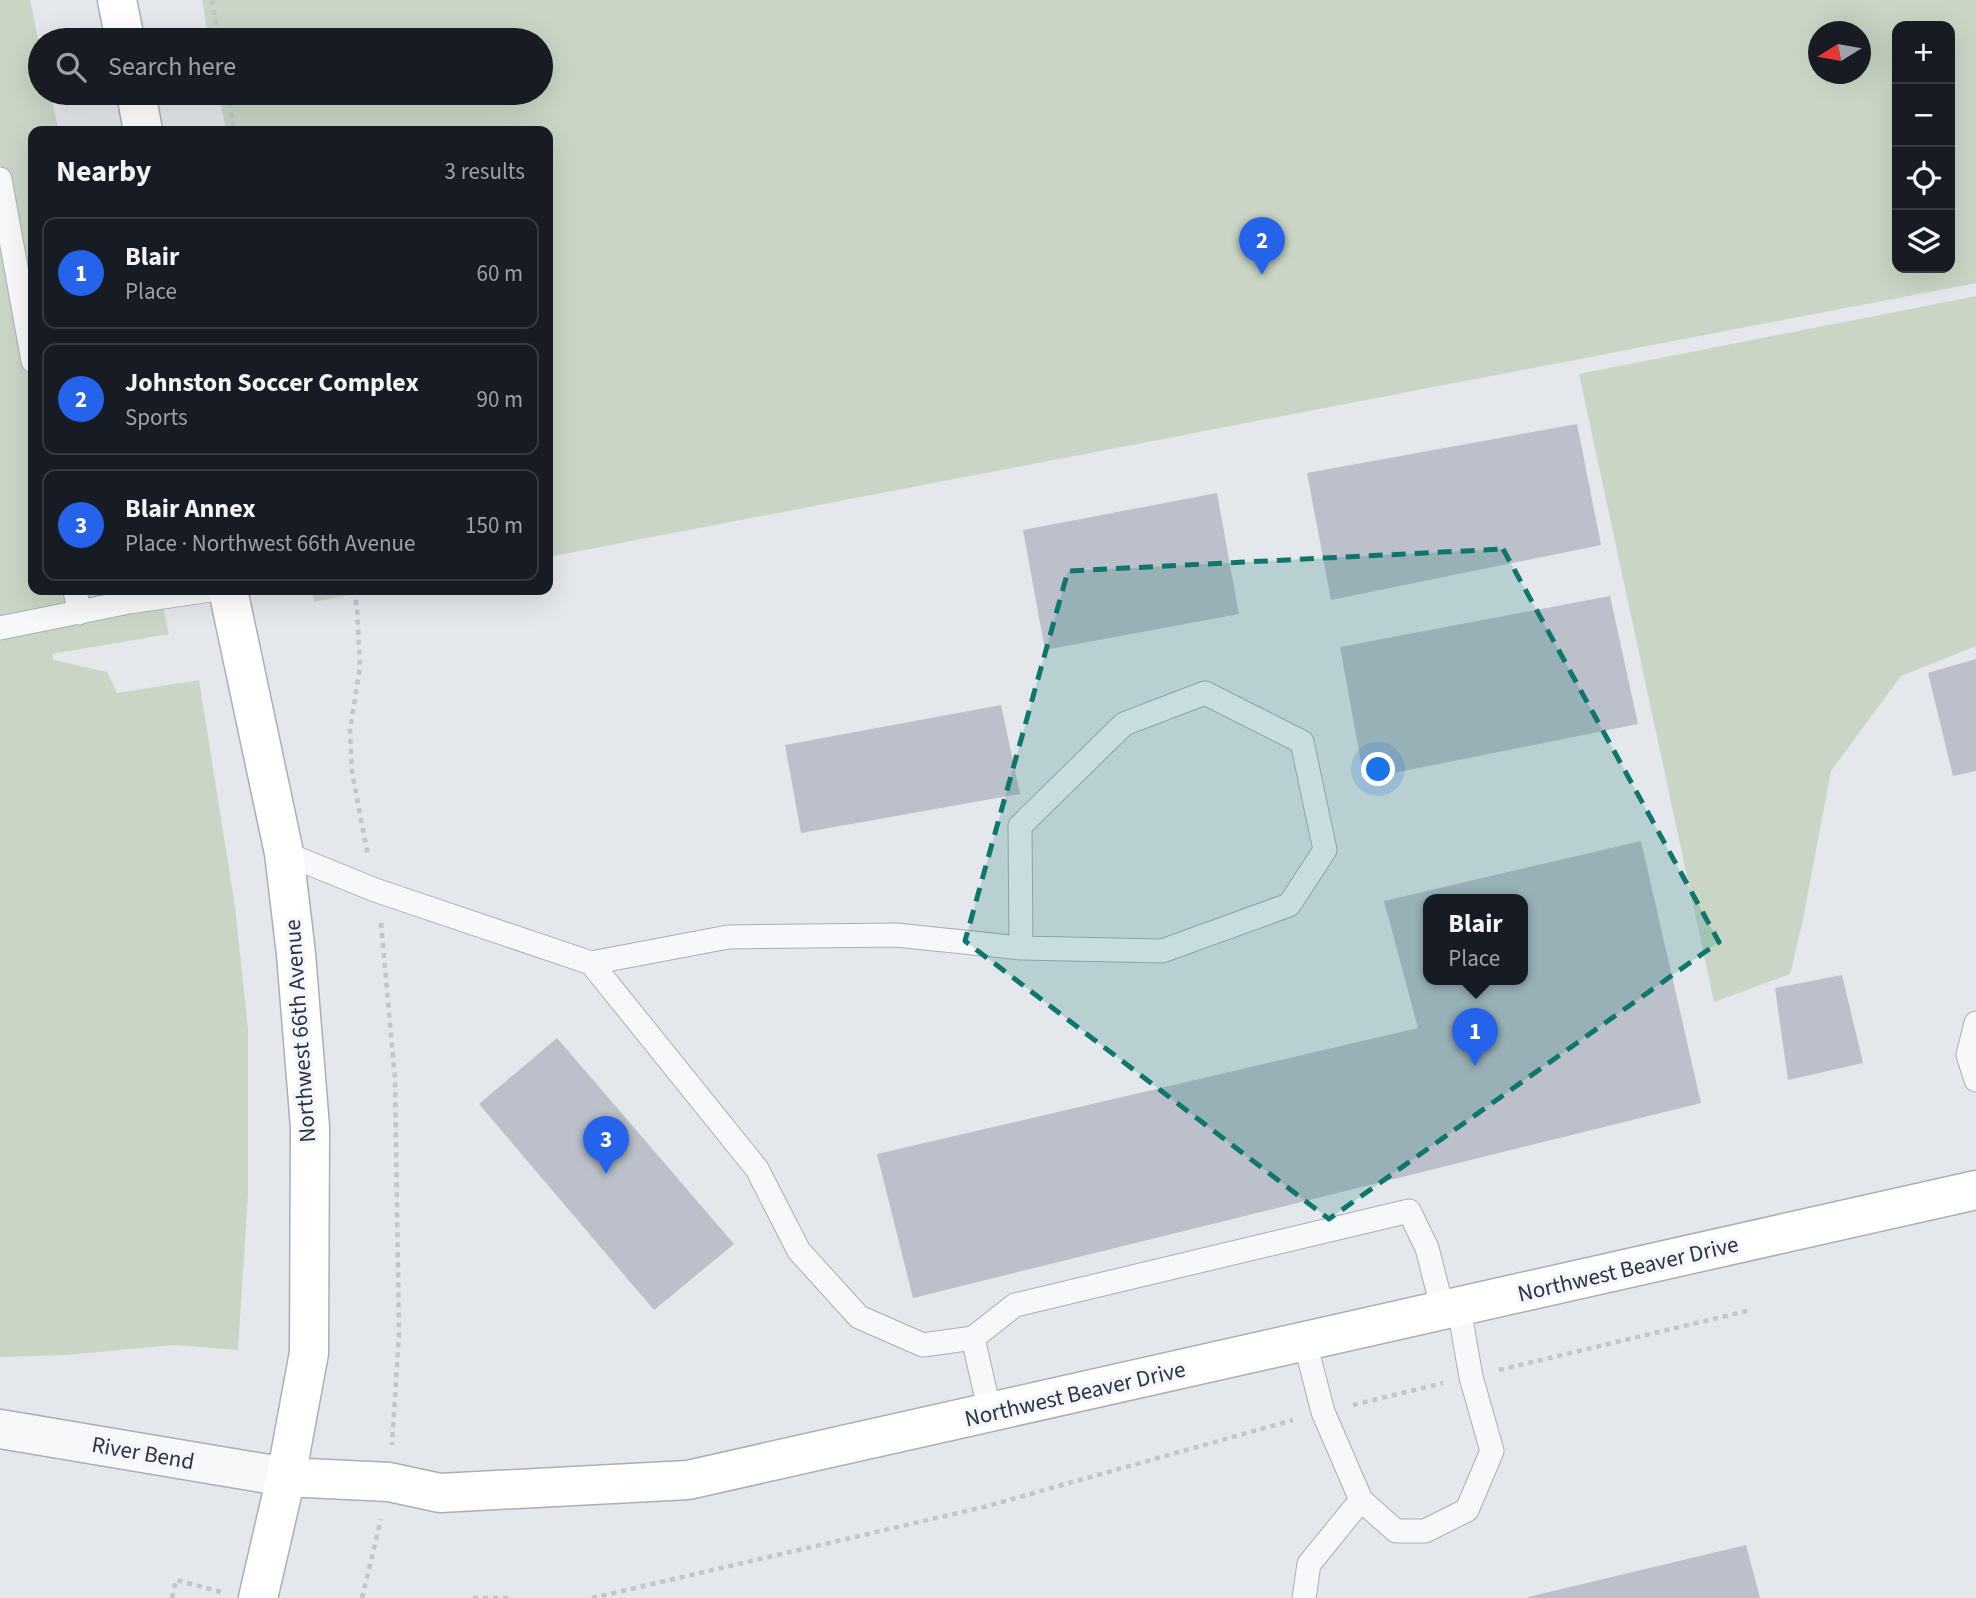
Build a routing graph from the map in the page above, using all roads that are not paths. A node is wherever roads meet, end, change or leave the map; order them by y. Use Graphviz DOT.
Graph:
graph roads {
  1 [pos="117,0"];
  2 [pos="123,28"];
  3 [pos="138,105"];
  4 [pos="142,126"];
  5 [pos="0,179"];
  6 [pos="28,333"];
  7 [pos="76,595"];
  8 [pos="180,595"];
  9 [pos="229,595"];
  10 [pos="79,613"];
  11 [pos="0,628"];
  12 [pos="284,853"];
  13 [pos="1021,948"];
  14 [pos="591,963"];
  15 [pos="1976,1023"];
  16 [pos="1976,1080"];
  17 [pos="1976,1190"];
  18 [pos="1451,1309"];
  19 [pos="972,1338"];
  20 [pos="1305,1342"];
  21 [pos="990,1413"];
  22 [pos="0,1429"];
  23 [pos="286,1477"];
  24 [pos="1361,1500"];
  25 [pos="245,1596"];
  26 [pos="1304,1598"];
  1 -- 2 [label="main road"];
  3 -- 4 [label="main road"];
  5 -- 6 [label="lane"];
  7 -- 10 [label="lane"];
  8 -- 10 [label="lane"];
  9 -- 12 [label="main road, Northwest 66th Avenue"];
  10 -- 11 [label="lane"];
  12 -- 14 [label="lane"];
  12 -- 23 [label="main road, Northwest 66th Avenue"];
  13 -- 13 [label="lane"];
  13 -- 14 [label="lane"];
  14 -- 19 [label="lane"];
  15 -- 16 [label="lane"];
  17 -- 18 [label="main road, Northwest Beaver Drive"];
  18 -- 19 [label="lane"];
  18 -- 20 [label="main road, Northwest Beaver Drive"];
  18 -- 24 [label="lane"];
  19 -- 21 [label="lane"];
  20 -- 21 [label="main road, Northwest Beaver Drive"];
  20 -- 24 [label="lane"];
  21 -- 23 [label="main road, Northwest Beaver Drive"];
  22 -- 23 [label="street, River Bend"];
  23 -- 25 [label="main road"];
  24 -- 26 [label="lane"];
}
